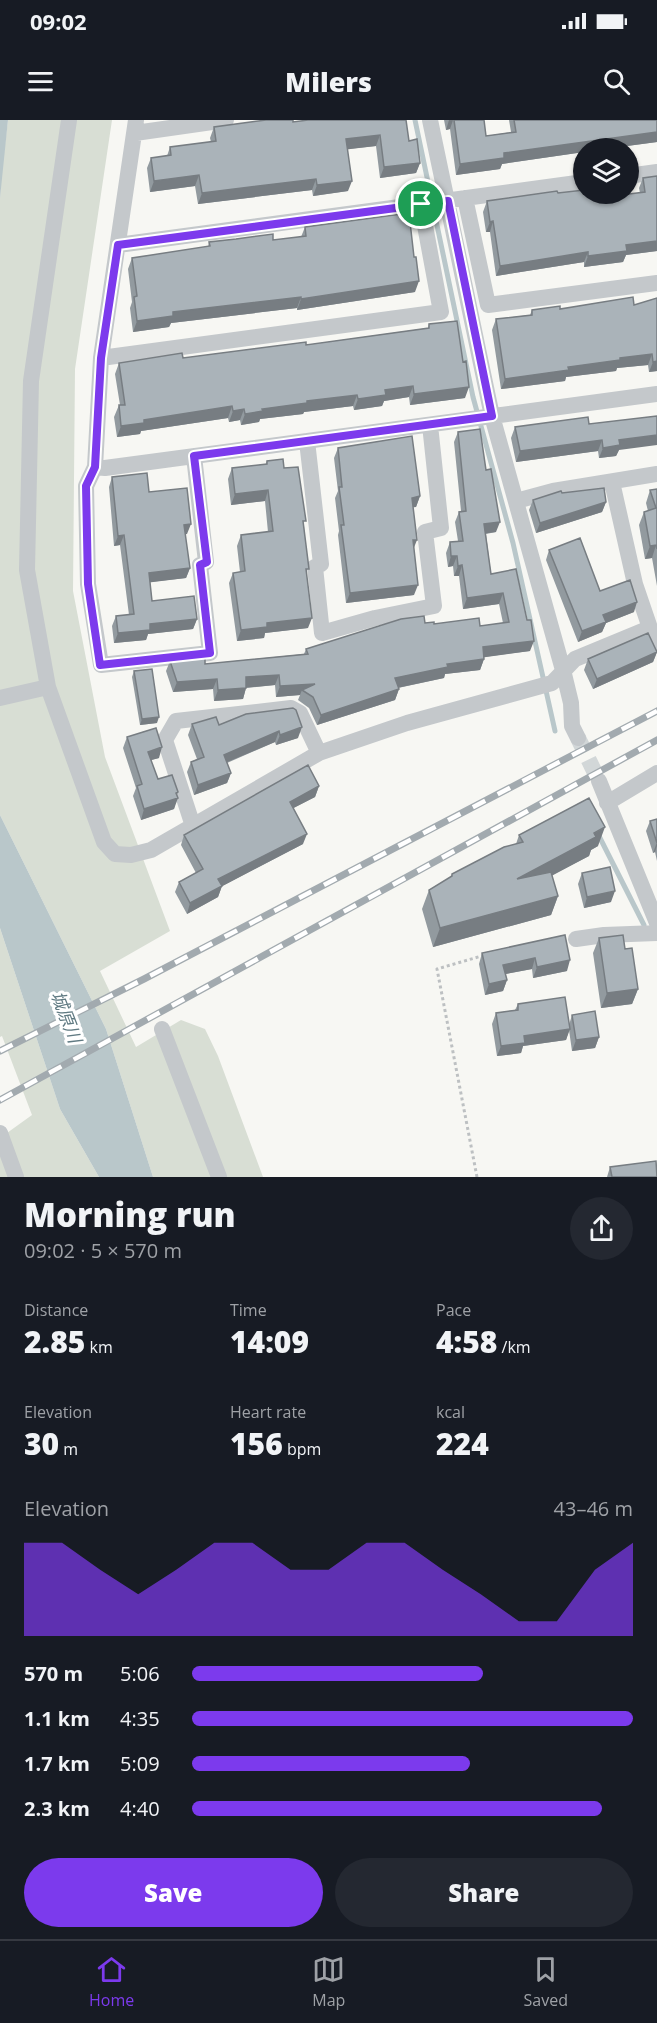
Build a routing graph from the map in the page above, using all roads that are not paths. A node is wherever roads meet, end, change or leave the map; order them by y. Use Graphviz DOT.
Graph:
graph roads {
  1 [pos="69,120"];
  2 [pos="226,120"];
  3 [pos="430,120"];
  4 [pos="136,127"];
  5 [pos="657,172"];
  6 [pos="639,174"];
  7 [pos="573,183"];
  8 [pos="465,198"];
  9 [pos="444,201"];
  10 [pos="421,204"];
  11 [pos="118,245"];
  12 [pos="657,283"];
  13 [pos="101,358"];
  14 [pos="657,394"];
  15 [pos="483,417"];
  16 [pos="430,424"];
  17 [pos="307,441"];
  18 [pos="194,456"];
  19 [pos="95,467"];
  20 [pos="657,474"];
  21 [pos="612,482"];
  22 [pos="516,501"];
  23 [pos="654,636"];
  24 [pos="563,670"];
  25 [pos="48,687"];
  26 [pos="0,698"];
  27 [pos="578,738"];
  28 [pos="319,753"];
  29 [pos="657,772"];
  30 [pos="599,781"];
  31 [pos="607,803"];
  32 [pos="193,826"];
  33 [pos="657,923"];
  34 [pos="657,933"];
  35 [pos="576,939"];
  36 [pos="162,1029"];
  37 [pos="0,1133"];
  38 [pos="16,1177"];
  39 [pos="219,1177"];
  1 -- 25 [label="street"];
  2 -- 4 [label="street"];
  3 -- 9 [label="street"];
  4 -- 11 [label="street"];
  5 -- 6 [label="street"];
  7 -- 8 [label="street"];
  8 -- 9 [label="street"];
  8 -- 12 [label="street"];
  9 -- 10 [label="street"];
  9 -- 15 [label="street"];
  10 -- 11 [label="street"];
  10 -- 13 [label="street"];
  11 -- 13 [label="street"];
  13 -- 19 [label="street"];
  14 -- 15 [label="street"];
  15 -- 16 [label="street"];
  15 -- 22 [label="street"];
  16 -- 17 [label="street"];
  16 -- 17 [label="street"];
  17 -- 18 [label="street"];
  18 -- 19 [label="street"];
  18 -- 19 [label="street"];
  20 -- 21 [label="street"];
  21 -- 22 [label="street"];
  21 -- 23 [label="street"];
  22 -- 24 [label="street"];
  23 -- 24 [label="street"];
  24 -- 27 [label="street"];
  24 -- 28 [label="street"];
  25 -- 26 [label="street"];
  25 -- 32 [label="street"];
  28 -- 32 [label="street"];
  28 -- 32 [label="street"];
  29 -- 31 [label="street"];
  30 -- 31 [label="street"];
  31 -- 33 [label="street"];
  34 -- 35 [label="street"];
  36 -- 39 [label="street"];
  37 -- 38 [label="street"];
}
